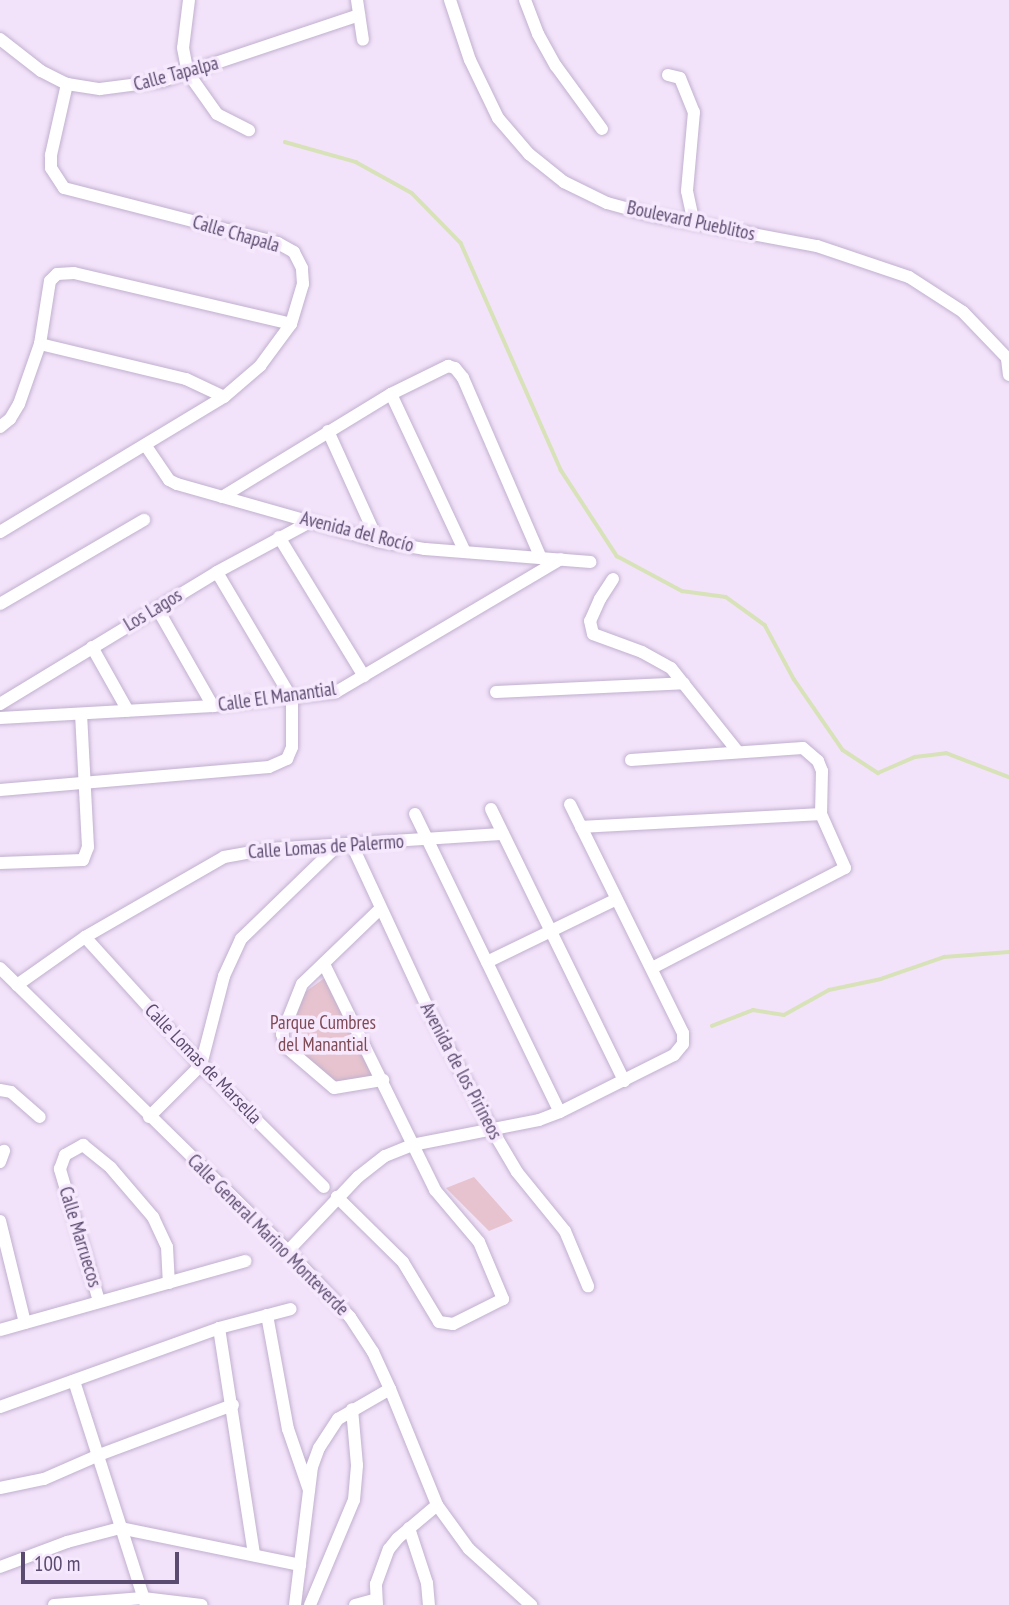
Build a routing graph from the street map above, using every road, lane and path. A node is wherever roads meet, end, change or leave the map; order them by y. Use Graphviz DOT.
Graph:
graph roads {
  1 [pos="189,0"];
  2 [pos="357,0"];
  3 [pos="450,0"];
  4 [pos="525,0"];
  5 [pos="359,15"];
  6 [pos="0,39"];
  7 [pos="363,40"];
  8 [pos="188,73"];
  9 [pos="668,75"];
  10 [pos="67,84"];
  11 [pos="602,129"];
  12 [pos="249,130"];
  13 [pos="694,223"];
  14 [pos="291,324"];
  15 [pos="40,344"];
  16 [pos="1008,359"];
  17 [pos="1009,375"];
  18 [pos="391,394"];
  19 [pos="225,397"];
  20 [pos="0,427"];
  21 [pos="328,431"];
  22 [pos="146,446"];
  23 [pos="222,497"];
  24 [pos="144,520"];
  25 [pos="310,522"];
  26 [pos="0,532"];
  27 [pos="279,537"];
  28 [pos="378,541"];
  29 [pos="464,550"];
  30 [pos="540,556"];
  31 [pos="561,559"];
  32 [pos="590,562"];
  33 [pos="217,572"];
  34 [pos="613,579"];
  35 [pos="0,604"];
  36 [pos="157,608"];
  37 [pos="92,647"];
  38 [pos="363,676"];
  39 [pos="684,683"];
  40 [pos="496,692"];
  41 [pos="292,699"];
  42 [pos="0,705"];
  43 [pos="213,706"];
  44 [pos="128,711"];
  45 [pos="81,714"];
  46 [pos="0,718"];
  47 [pos="737,752"];
  48 [pos="631,760"];
  49 [pos="86,783"];
  50 [pos="0,790"];
  51 [pos="570,804"];
  52 [pos="491,809"];
  53 [pos="415,814"];
  54 [pos="821,814"];
  55 [pos="581,827"];
  56 [pos="503,834"];
  57 [pos="428,841"];
  58 [pos="352,845"];
  59 [pos="337,846"];
  60 [pos="0,863"];
  61 [pos="617,899"];
  62 [pos="380,909"];
  63 [pos="551,932"];
  64 [pos="85,937"];
  65 [pos="487,962"];
  66 [pos="324,964"];
  67 [pos="0,968"];
  68 [pos="652,968"];
  69 [pos="17,985"];
  70 [pos="201,1065"];
  71 [pos="383,1080"];
  72 [pos="624,1081"];
  73 [pos="0,1090"];
  74 [pos="560,1112"];
  75 [pos="40,1117"];
  76 [pos="149,1117"];
  77 [pos="491,1128"];
  78 [pos="412,1145"];
  79 [pos="324,1187"];
  80 [pos="337,1197"];
  81 [pos="0,1221"];
  82 [pos="288,1251"];
  83 [pos="246,1261"];
  84 [pos="169,1283"];
  85 [pos="588,1286"];
  86 [pos="99,1301"];
  87 [pos="291,1309"];
  88 [pos="267,1315"];
  89 [pos="25,1323"];
  90 [pos="219,1328"];
  91 [pos="0,1330"];
  92 [pos="74,1381"];
  93 [pos="390,1389"];
  94 [pos="233,1405"];
  95 [pos="0,1407"];
  96 [pos="352,1409"];
  97 [pos="99,1455"];
  98 [pos="0,1489"];
  99 [pos="309,1490"];
  100 [pos="437,1505"];
  101 [pos="120,1528"];
  102 [pos="409,1528"];
  103 [pos="254,1555"];
  104 [pos="300,1565"];
  105 [pos="0,1567"];
  106 [pos="145,1601"];
  107 [pos="375,1602"];
  108 [pos="62,1604"];
  109 [pos="202,1605"];
  110 [pos="295,1605"];
  111 [pos="310,1605"];
  112 [pos="355,1605"];
  113 [pos="429,1605"];
  114 [pos="531,1605"];
  1 -- 8 [label="street"];
  2 -- 5 [label="street"];
  3 -- 13 [label="street, Boulevard Pueblitos"];
  4 -- 11 [label="street"];
  5 -- 7 [label="street"];
  5 -- 8 [label="street, Calle Tapalpa"];
  6 -- 10 [label="street, Calle Tapalpa"];
  8 -- 10 [label="street, Calle Tapalpa"];
  8 -- 12 [label="street"];
  9 -- 13 [label="street"];
  10 -- 14 [label="street, Calle Chapala"];
  13 -- 16 [label="street, Boulevard Pueblitos"];
  14 -- 15 [label="street"];
  14 -- 19 [label="street, Calle Chapala"];
  15 -- 19 [label="street"];
  15 -- 20 [label="street"];
  16 -- 17 [label="street, Boulevard Pueblitos"];
  18 -- 21 [label="street"];
  18 -- 29 [label="street"];
  18 -- 30 [label="street"];
  19 -- 22 [label="street, Calle Chapala"];
  21 -- 23 [label="street"];
  21 -- 28 [label="street"];
  22 -- 23 [label="street, Avenida del Rocío"];
  22 -- 26 [label="street, Calle Chapala"];
  23 -- 25 [label="street, Avenida del Rocío"];
  24 -- 35 [label="street"];
  25 -- 27 [label="street, Los Lagos"];
  25 -- 28 [label="street, Avenida del Rocío"];
  27 -- 33 [label="street, Los Lagos"];
  27 -- 38 [label="street"];
  28 -- 29 [label="street, Avenida del Rocío"];
  29 -- 30 [label="street, Avenida del Rocío"];
  30 -- 31 [label="street, Avenida del Rocío"];
  31 -- 32 [label="street, Avenida del Rocío"];
  31 -- 38 [label="street, Calle El Manantial"];
  33 -- 36 [label="street, Los Lagos"];
  33 -- 41 [label="street"];
  34 -- 39 [label="street"];
  36 -- 37 [label="street, Los Lagos"];
  36 -- 43 [label="street"];
  37 -- 42 [label="street, Los Lagos"];
  37 -- 44 [label="street"];
  38 -- 41 [label="street, Calle El Manantial"];
  39 -- 40 [label="street"];
  39 -- 47 [label="street"];
  41 -- 43 [label="street, Calle El Manantial"];
  41 -- 49 [label="street"];
  43 -- 44 [label="street, Calle El Manantial"];
  44 -- 45 [label="street, Calle El Manantial"];
  45 -- 46 [label="street, Calle El Manantial"];
  45 -- 49 [label="street"];
  47 -- 48 [label="street"];
  47 -- 54 [label="street"];
  49 -- 50 [label="street"];
  49 -- 60 [label="street"];
  51 -- 55 [label="street"];
  52 -- 56 [label="street"];
  53 -- 57 [label="street"];
  54 -- 55 [label="street"];
  54 -- 68 [label="street"];
  55 -- 61 [label="street"];
  56 -- 57 [label="street, Calle Lomas de Palermo"];
  56 -- 63 [label="street"];
  57 -- 58 [label="street, Calle Lomas de Palermo"];
  57 -- 65 [label="street"];
  58 -- 59 [label="street, Calle Lomas de Palermo"];
  58 -- 62 [label="street, Avenida de los Pirineos"];
  59 -- 64 [label="street, Calle Lomas de Palermo"];
  59 -- 70 [label="street"];
  61 -- 63 [label="street"];
  61 -- 68 [label="street"];
  62 -- 66 [label="street"];
  62 -- 77 [label="street, Avenida de los Pirineos"];
  63 -- 65 [label="street"];
  63 -- 72 [label="street"];
  64 -- 69 [label="street, Calle Lomas de Palermo"];
  64 -- 70 [label="street, Calle Lomas de Marsella"];
  65 -- 74 [label="street"];
  66 -- 71 [label="street"];
  66 -- 71 [label="street"];
  67 -- 69 [label="street, Calle General Marino Monteverde"];
  68 -- 72 [label="street"];
  69 -- 76 [label="street, Calle General Marino Monteverde"];
  70 -- 76 [label="street"];
  70 -- 79 [label="street, Calle Lomas de Marsella"];
  71 -- 78 [label="street"];
  72 -- 74 [label="street"];
  73 -- 75 [label="street"];
  74 -- 77 [label="street"];
  76 -- 82 [label="street, Calle General Marino Monteverde"];
  77 -- 78 [label="street"];
  77 -- 85 [label="street, Avenida de los Pirineos"];
  78 -- 80 [label="street"];
  78 -- 80 [label="street"];
  80 -- 82 [label="street"];
  81 -- 89 [label="street"];
  82 -- 93 [label="street, Calle General Marino Monteverde"];
  83 -- 84 [label="street"];
  84 -- 86 [label="street"];
  84 -- 86 [label="street, Calle Marruecos"];
  86 -- 89 [label="street"];
  87 -- 88 [label="street"];
  88 -- 90 [label="street"];
  88 -- 99 [label="street"];
  89 -- 91 [label="street"];
  90 -- 92 [label="street"];
  90 -- 94 [label="street"];
  92 -- 95 [label="street"];
  92 -- 97 [label="street"];
  93 -- 96 [label="street"];
  93 -- 100 [label="street, Calle General Marino Monteverde"];
  94 -- 97 [label="street"];
  94 -- 103 [label="street"];
  96 -- 99 [label="street"];
  96 -- 111 [label="street"];
  97 -- 98 [label="street"];
  97 -- 101 [label="street"];
  99 -- 104 [label="street"];
  100 -- 102 [label="street"];
  100 -- 114 [label="street, Calle General Marino Monteverde"];
  101 -- 103 [label="street"];
  101 -- 105 [label="street"];
  101 -- 106 [label="street"];
  102 -- 107 [label="street"];
  102 -- 113 [label="street"];
  103 -- 104 [label="street"];
  104 -- 110 [label="street"];
  106 -- 108 [label="street"];
  106 -- 109 [label="street"];
  107 -- 112 [label="street"];
}
